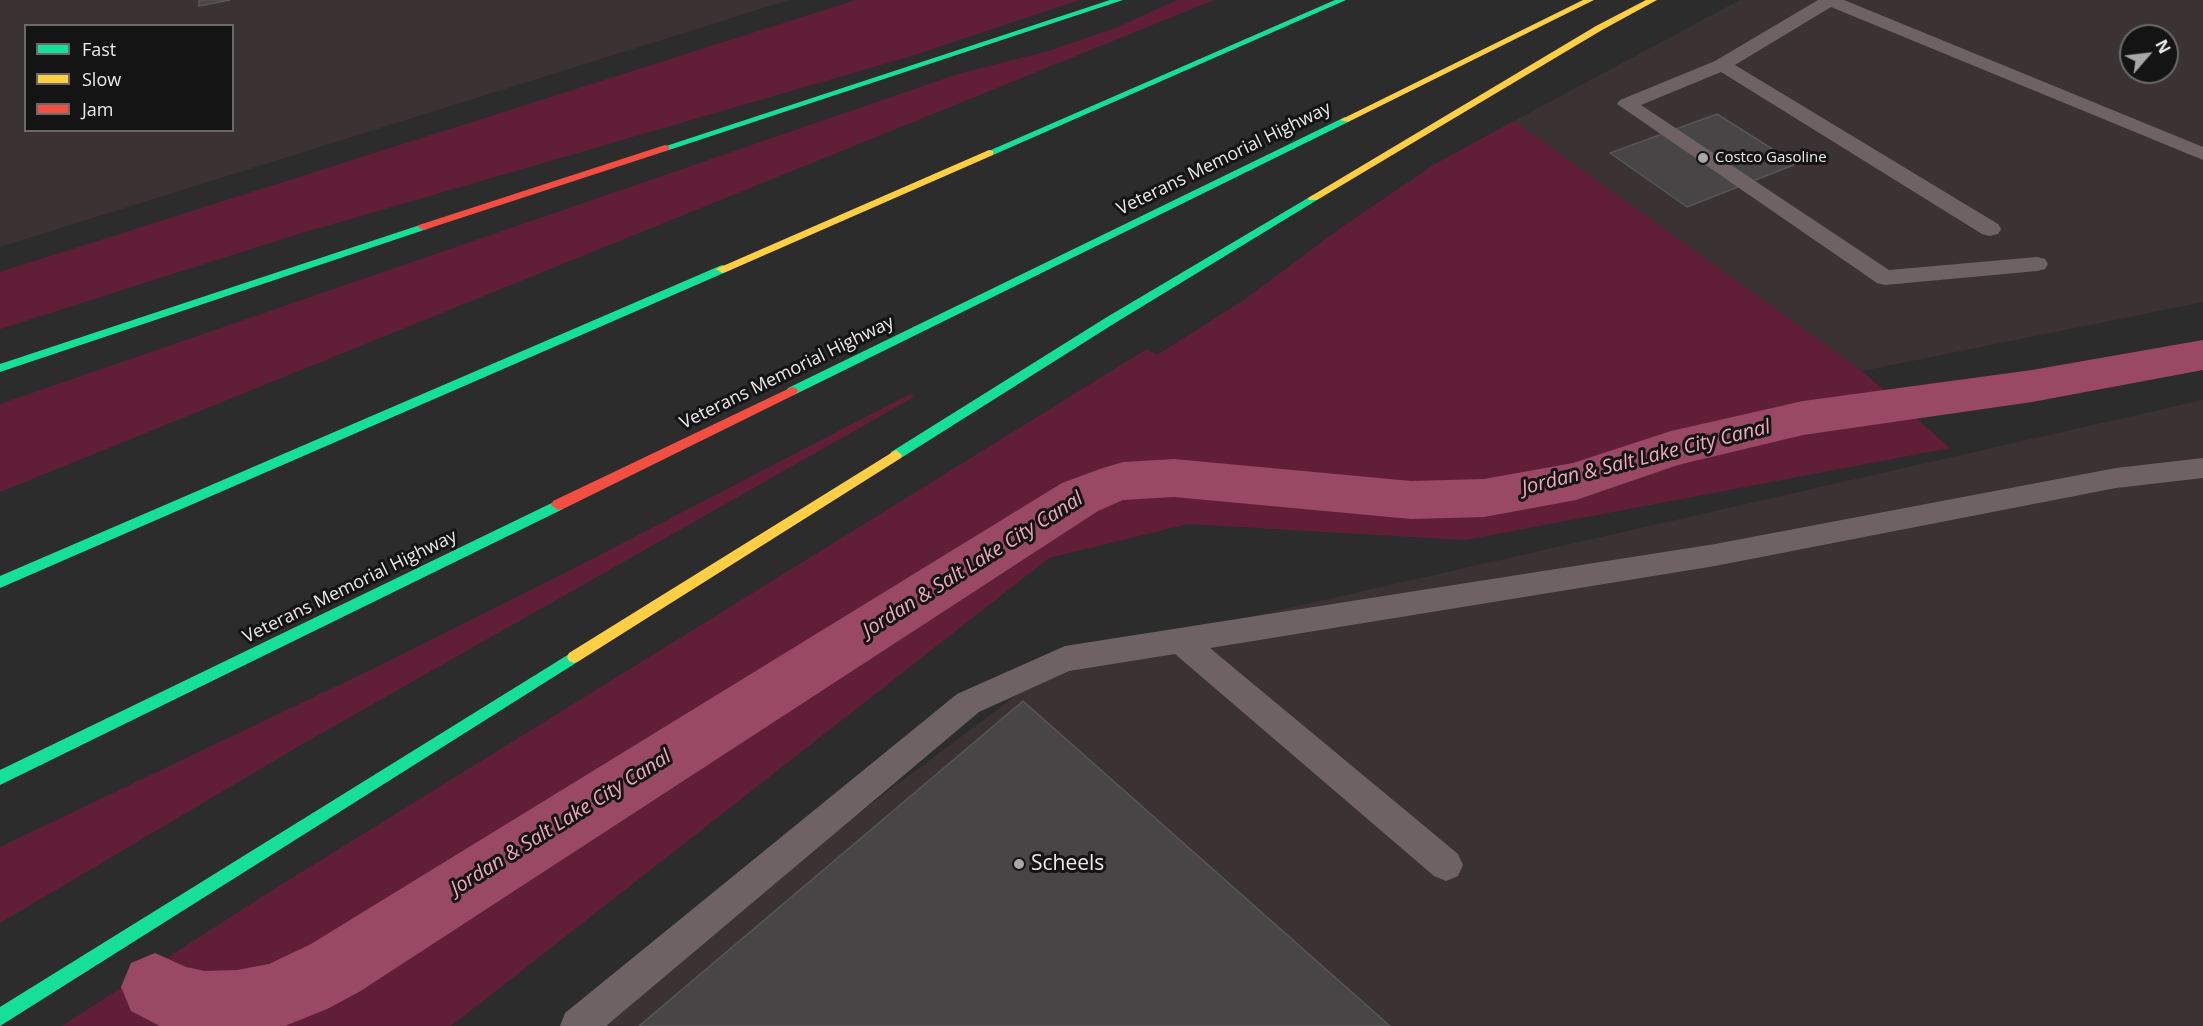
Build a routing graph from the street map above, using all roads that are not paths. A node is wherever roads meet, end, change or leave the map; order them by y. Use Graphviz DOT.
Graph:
graph roads {
  1 [pos="1119,0"];
  2 [pos="1342,0"];
  3 [pos="1590,0"];
  4 [pos="1653,0"];
  5 [pos="1830,0"];
  6 [pos="1722,65"];
  7 [pos="2203,154"];
  8 [pos="1990,229"];
  9 [pos="2037,264"];
  10 [pos="0,368"];
  11 [pos="2203,468"];
  12 [pos="0,582"];
  13 [pos="1180,641"];
  14 [pos="0,778"];
  15 [pos="1446,865"];
  16 [pos="0,1017"];
  17 [pos="578,1026"];
  1 -- 10 [label="highway"];
  2 -- 12 [label="highway"];
  3 -- 14 [label="highway, Veterans Memorial Highway"];
  4 -- 16 [label="highway"];
  5 -- 6 [label="lane"];
  5 -- 7 [label="lane"];
  6 -- 8 [label="lane"];
  6 -- 9 [label="lane"];
  11 -- 13 [label="lane"];
  13 -- 15 [label="lane"];
  13 -- 17 [label="lane"];
}
